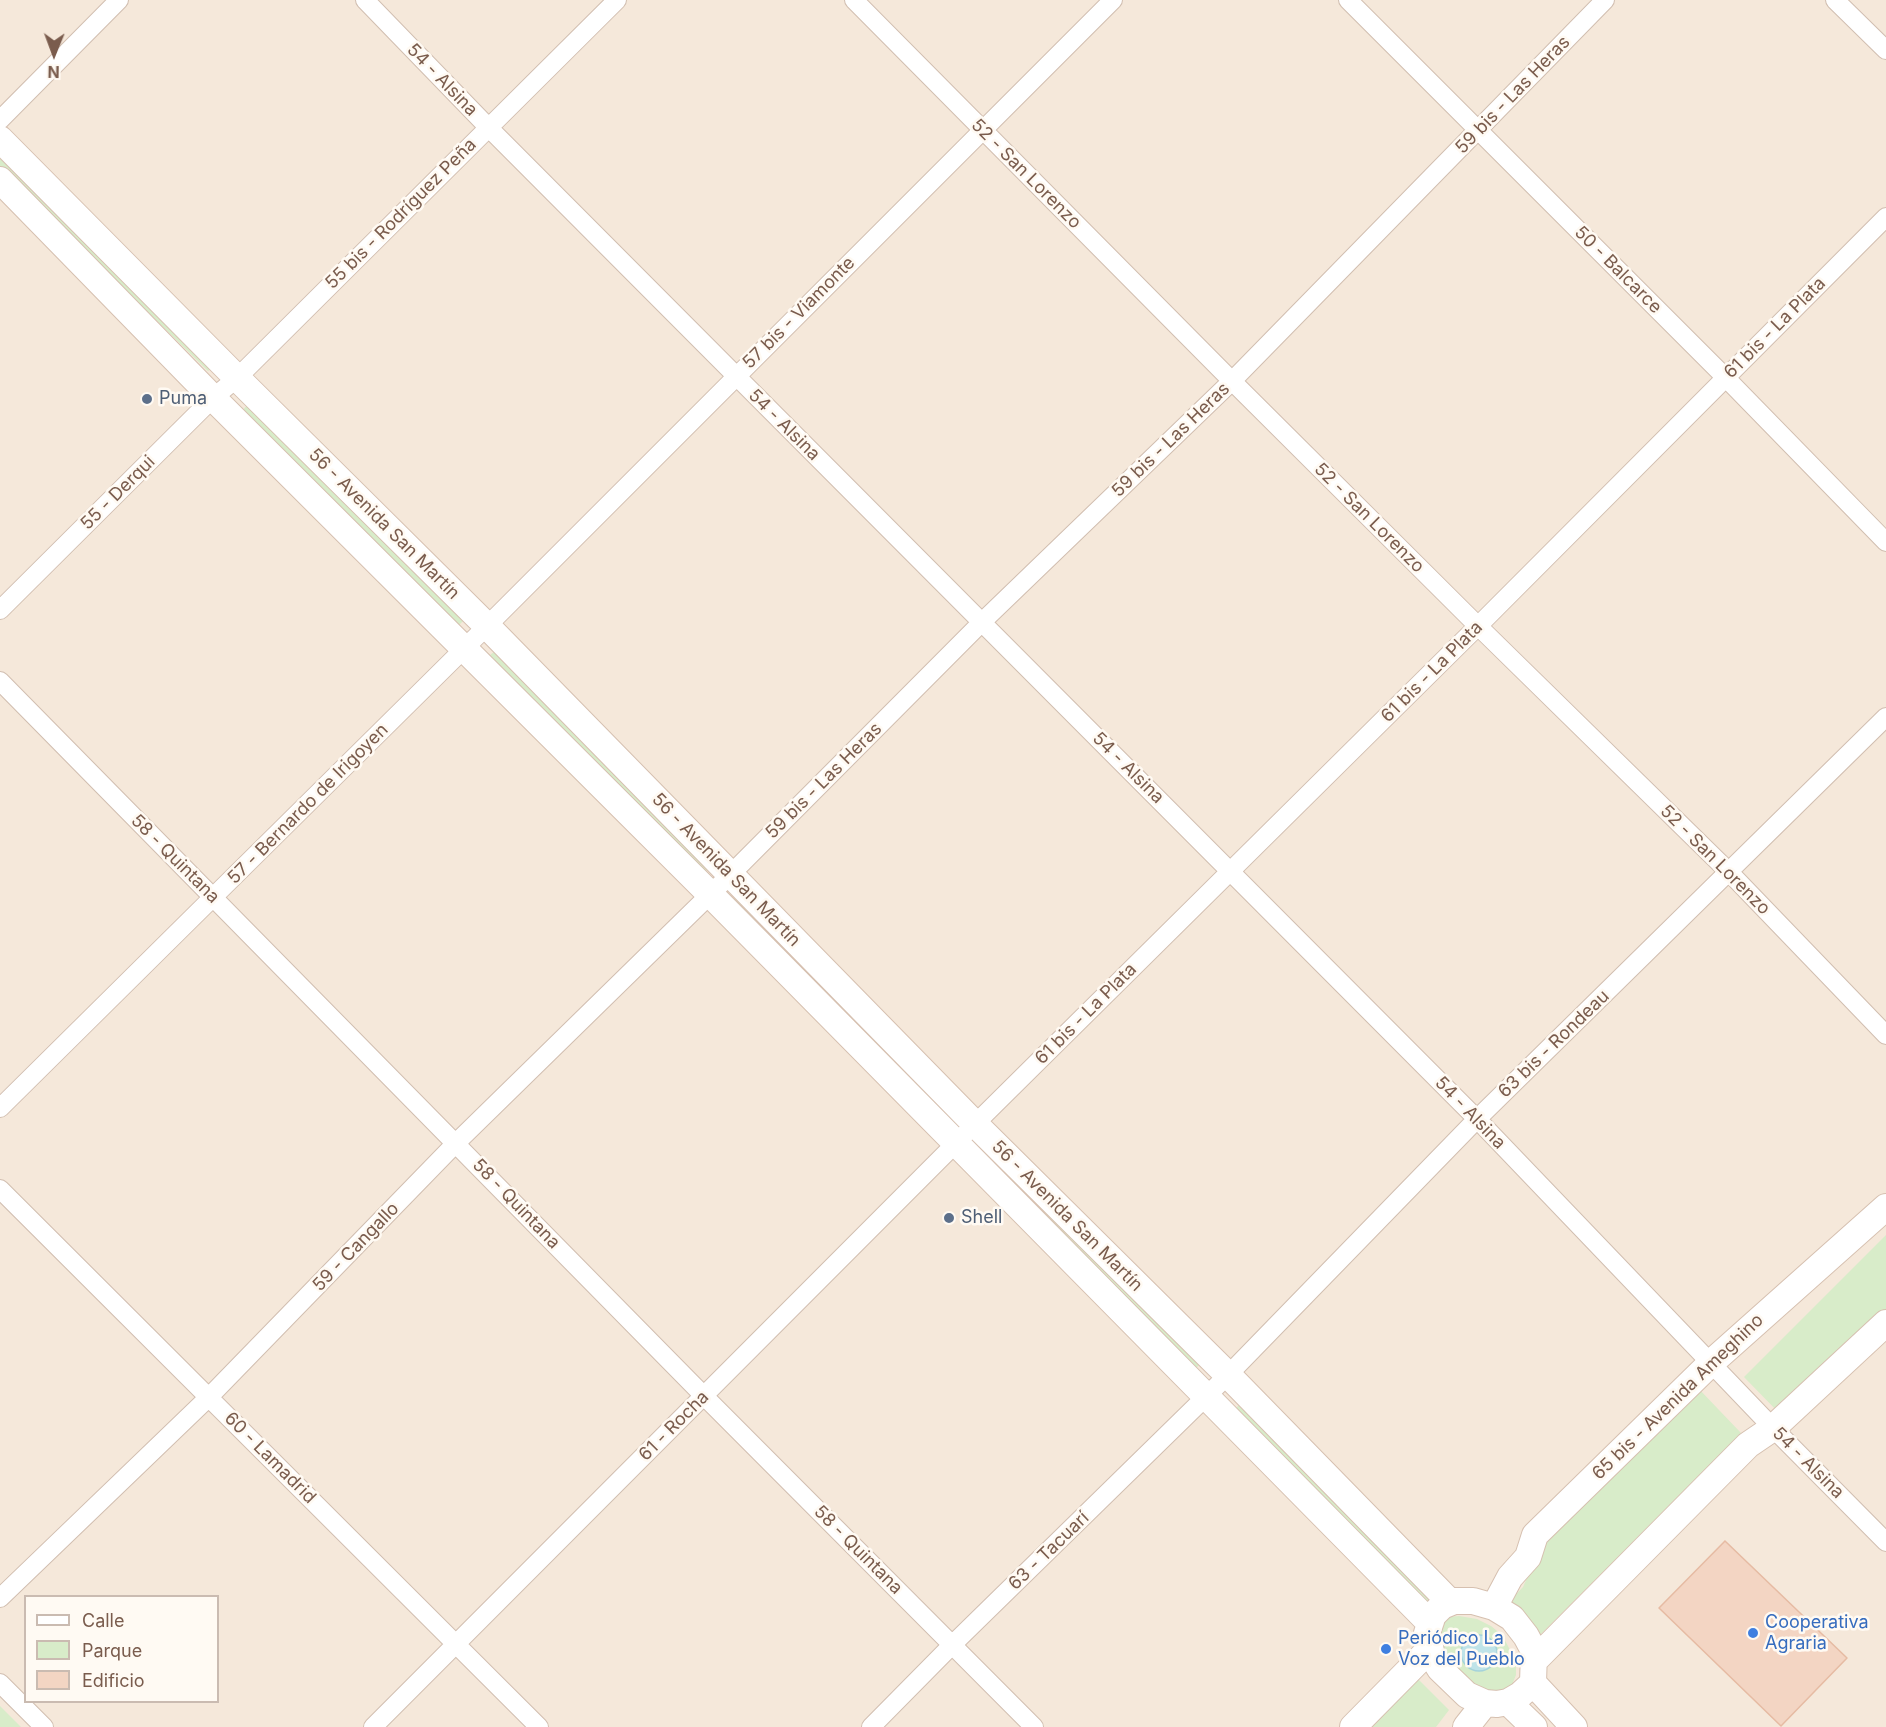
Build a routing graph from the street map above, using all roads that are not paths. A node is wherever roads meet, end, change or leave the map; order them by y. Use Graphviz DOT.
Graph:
graph roads {
  1 [pos="119,0"];
  2 [pos="365,0"];
  3 [pos="617,0"];
  4 [pos="854,0"];
  5 [pos="1113,0"];
  6 [pos="1348,0"];
  7 [pos="1605,0"];
  8 [pos="1835,0"];
  9 [pos="1886,50"];
  10 [pos="0,120"];
  11 [pos="488,127"];
  12 [pos="983,131"];
  13 [pos="1478,131"];
  14 [pos="0,139"];
  15 [pos="0,180"];
  16 [pos="1886,218"];
  17 [pos="735,376"];
  18 [pos="1725,377"];
  19 [pos="237,378"];
  20 [pos="1232,381"];
  21 [pos="213,398"];
  22 [pos="1886,542"];
  23 [pos="0,610"];
  24 [pos="982,622"];
  25 [pos="487,626"];
  26 [pos="1478,626"];
  27 [pos="465,648"];
  28 [pos="0,681"];
  29 [pos="1886,717"];
  30 [pos="1230,871"];
  31 [pos="1729,873"];
  32 [pos="730,875"];
  33 [pos="710,894"];
  34 [pos="213,897"];
  35 [pos="1886,1035"];
  36 [pos="0,1108"];
  37 [pos="1477,1119"];
  38 [pos="975,1124"];
  39 [pos="456,1143"];
  40 [pos="956,1143"];
  41 [pos="0,1190"];
  42 [pos="1886,1207"];
  43 [pos="1886,1323"];
  44 [pos="1712,1362"];
  45 [pos="1228,1375"];
  46 [pos="704,1396"];
  47 [pos="1207,1396"];
  48 [pos="209,1397"];
  49 [pos="1773,1428"];
  50 [pos="1886,1542"];
  51 [pos="0,1598"];
  52 [pos="1450,1602"];
  53 [pos="1494,1607"];
  54 [pos="1431,1621"];
  55 [pos="953,1644"];
  56 [pos="456,1645"];
  57 [pos="1430,1649"];
  58 [pos="1533,1672"];
  59 [pos="0,1683"];
  60 [pos="1496,1703"];
  61 [pos="44,1727"];
  62 [pos="373,1727"];
  63 [pos="539,1727"];
  64 [pos="871,1727"];
  65 [pos="1034,1727"];
  66 [pos="1353,1727"];
  67 [pos="1466,1727"];
  68 [pos="1534,1727"];
  69 [pos="1574,1727"];
  1 -- 10 [label="street"];
  2 -- 11 [label="street, 54 - Alsina"];
  3 -- 11 [label="street, 55 bis - Rodríguez Peña"];
  4 -- 12 [label="street, 52 - San Lorenzo"];
  5 -- 12 [label="street, 57 bis - Viamonte"];
  6 -- 13 [label="street, 50 - Balcarce"];
  7 -- 13 [label="street, 59 bis - Las Heras"];
  8 -- 9 [label="street"];
  11 -- 17 [label="street, 54 - Alsina"];
  11 -- 19 [label="street, 55 bis - Rodríguez Peña"];
  12 -- 17 [label="street, 57 bis - Viamonte"];
  12 -- 20 [label="street, 52 - San Lorenzo"];
  13 -- 18 [label="street, 50 - Balcarce"];
  13 -- 20 [label="street, 59 bis - Las Heras"];
  14 -- 19 [label="main road, 56 - Avenida San Martín"];
  15 -- 21 [label="main road, 56 - Avenida San Martín"];
  16 -- 18 [label="street, 61 bis - La Plata"];
  17 -- 24 [label="street, 54 - Alsina"];
  17 -- 25 [label="street, 57 bis - Viamonte"];
  18 -- 22 [label="street, 50 - Balcarce"];
  18 -- 26 [label="street, 61 bis - La Plata"];
  19 -- 21 [label="street, 55 - Derqui"];
  19 -- 25 [label="main road, 56 - Avenida San Martín"];
  20 -- 24 [label="street, 59 bis - Las Heras"];
  20 -- 26 [label="street, 52 - San Lorenzo"];
  21 -- 23 [label="street, 55 - Derqui"];
  21 -- 27 [label="main road, 56 - Avenida San Martín"];
  24 -- 30 [label="street, 54 - Alsina"];
  24 -- 32 [label="street, 59 bis - Las Heras"];
  25 -- 27 [label="street, 57 - Bernardo de Irigoyen"];
  25 -- 32 [label="main road, 56 - Avenida San Martín"];
  26 -- 30 [label="street, 61 bis - La Plata"];
  26 -- 31 [label="street, 52 - San Lorenzo"];
  27 -- 33 [label="main road, 56 - Avenida San Martín"];
  27 -- 34 [label="street, 57 - Bernardo de Irigoyen"];
  28 -- 34 [label="street, 58 - Quintana"];
  29 -- 31 [label="street, 63 bis - Rondeau"];
  30 -- 37 [label="street, 54 - Alsina"];
  30 -- 38 [label="street, 61 bis - La Plata"];
  31 -- 35 [label="street, 52 - San Lorenzo"];
  31 -- 37 [label="street, 63 bis - Rondeau"];
  32 -- 33 [label="street, 59 bis - Las Heras"];
  32 -- 38 [label="main road, 56 - Avenida San Martín"];
  33 -- 39 [label="street, 59 - Cangallo"];
  33 -- 40 [label="main road, 56 - Avenida San Martín"];
  34 -- 36 [label="street, 57 - Bernardo de Irigoyen"];
  34 -- 39 [label="street, 58 - Quintana"];
  37 -- 44 [label="street, 54 - Alsina"];
  37 -- 45 [label="street, 63 bis - Rondeau"];
  38 -- 40 [label="street, 61 - Rocha"];
  38 -- 45 [label="main road, 56 - Avenida San Martín"];
  39 -- 46 [label="street, 58 - Quintana"];
  39 -- 48 [label="street, 59 - Cangallo"];
  40 -- 46 [label="street, 61 - Rocha"];
  40 -- 47 [label="main road, 56 - Avenida San Martín"];
  41 -- 48 [label="street, 60 - Lamadrid"];
  42 -- 44 [label="main road, 65 bis - Avenida Ameghino"];
  43 -- 49 [label="main road"];
  44 -- 49 [label="street, 54 - Alsina"];
  44 -- 53 [label="main road, 65 bis - Avenida Ameghino"];
  45 -- 47 [label="street, 63 - Tacuarí"];
  45 -- 52 [label="main road, 56 - Avenida San Martín"];
  46 -- 55 [label="street, 58 - Quintana"];
  46 -- 56 [label="street, 61 - Rocha"];
  47 -- 54 [label="main road, 56 - Avenida San Martín"];
  47 -- 55 [label="street, 63 - Tacuarí"];
  48 -- 51 [label="street, 59 - Cangallo"];
  48 -- 56 [label="street, 60 - Lamadrid"];
  49 -- 50 [label="street, 54 - Alsina"];
  49 -- 58 [label="main road"];
  52 -- 53 [label="main road"];
  52 -- 54 [label="main road"];
  53 -- 58 [label="main road"];
  54 -- 57 [label="main road"];
  55 -- 64 [label="street, 63 - Tacuarí"];
  55 -- 65 [label="street, 58 - Quintana"];
  56 -- 62 [label="street, 61 - Rocha"];
  56 -- 63 [label="street, 60 - Lamadrid"];
  57 -- 60 [label="main road"];
  57 -- 66 [label="main road"];
  58 -- 60 [label="main road"];
  58 -- 69 [label="main road"];
  59 -- 61 [label="street"];
  60 -- 67 [label="main road"];
  60 -- 68 [label="main road"];
}
